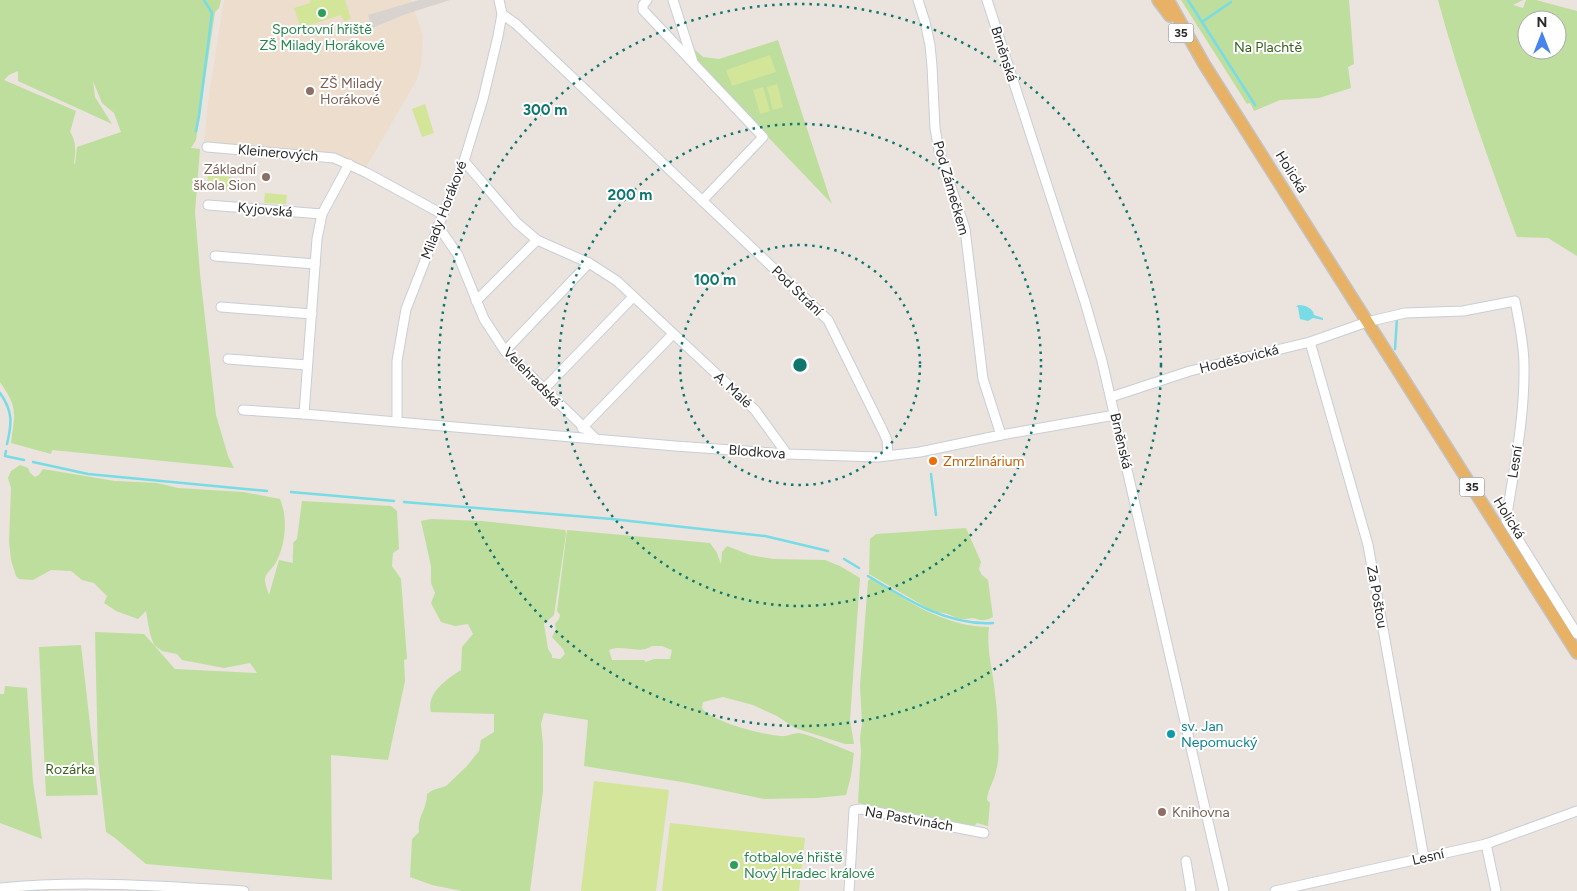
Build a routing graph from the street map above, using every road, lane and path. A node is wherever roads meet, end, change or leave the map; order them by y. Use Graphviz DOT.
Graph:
graph roads {
  1 [pos="500,0"];
  2 [pos="647,0"];
  3 [pos="673,0"];
  4 [pos="918,0"];
  5 [pos="987,0"];
  6 [pos="1158,0"];
  7 [pos="1168,0"];
  8 [pos="502,14"];
  9 [pos="693,63"];
  10 [pos="1204,64"];
  11 [pos="207,147"];
  12 [pos="464,161"];
  13 [pos="349,164"];
  14 [pos="702,201"];
  15 [pos="208,205"];
  16 [pos="322,214"];
  17 [pos="442,214"];
  18 [pos="438,226"];
  19 [pos="537,240"];
  20 [pos="215,256"];
  21 [pos="589,263"];
  22 [pos="315,264"];
  23 [pos="633,297"];
  24 [pos="476,301"];
  25 [pos="221,307"];
  26 [pos="312,314"];
  27 [pos="1367,322"];
  28 [pos="673,334"];
  29 [pos="1310,342"];
  30 [pos="505,351"];
  31 [pos="228,359"];
  32 [pos="307,365"];
  33 [pos="544,389"];
  34 [pos="1111,397"];
  35 [pos="243,410"];
  36 [pos="304,414"];
  37 [pos="1115,415"];
  38 [pos="397,421"];
  39 [pos="582,428"];
  40 [pos="1001,435"];
  41 [pos="596,440"];
  42 [pos="787,454"];
  43 [pos="888,455"];
  44 [pos="1577,634"];
  45 [pos="1577,652"];
  46 [pos="1577,811"];
  47 [pos="984,833"];
  48 [pos="1486,844"];
  49 [pos="1424,858"];
  50 [pos="1186,861"];
  51 [pos="0,888"];
  52 [pos="192,889"];
  53 [pos="244,891"];
  54 [pos="849,891"];
  55 [pos="1191,891"];
  56 [pos="1224,891"];
  57 [pos="1275,891"];
  58 [pos="1496,891"];
  1 -- 8 [label="street, Milady Horákové"];
  2 -- 9 [label="street"];
  3 -- 9 [label="street"];
  4 -- 40 [label="street, Pod Zámečkem"];
  5 -- 34 [label="street, Brněnská"];
  6 -- 10 [label="main road, Holická / 35"];
  7 -- 10 [label="main road, Holická / 35"];
  8 -- 12 [label="street, Milady Horákové"];
  8 -- 14 [label="street, Pod Strání"];
  9 -- 14 [label="street"];
  10 -- 27 [label="main road, Holická / 35"];
  11 -- 13 [label="street, Kleinerových"];
  12 -- 17 [label="street, Milady Horákové"];
  12 -- 19 [label="street, A. Malé"];
  13 -- 16 [label="street"];
  13 -- 17 [label="street"];
  14 -- 43 [label="street, Pod Strání"];
  15 -- 16 [label="street, Kyjovská"];
  16 -- 22 [label="street"];
  17 -- 18 [label="street, Milady Horákové"];
  18 -- 24 [label="street, Velehradská"];
  18 -- 38 [label="street, Milady Horákové"];
  19 -- 21 [label="street, A. Malé"];
  19 -- 24 [label="street"];
  20 -- 22 [label="street"];
  21 -- 23 [label="street, A. Malé"];
  21 -- 30 [label="street"];
  22 -- 26 [label="street"];
  23 -- 28 [label="street, A. Malé"];
  23 -- 33 [label="street"];
  24 -- 30 [label="street, Velehradská"];
  25 -- 26 [label="street"];
  26 -- 32 [label="street"];
  27 -- 29 [label="street, Hoděšovická"];
  27 -- 44 [label="street, Lesní"];
  27 -- 45 [label="main road, Holická / 35"];
  28 -- 39 [label="street"];
  28 -- 42 [label="street, A. Malé"];
  29 -- 34 [label="street, Hoděšovická"];
  29 -- 49 [label="street, Za Poštou"];
  30 -- 33 [label="street, Velehradská"];
  31 -- 32 [label="street"];
  32 -- 36 [label="street"];
  33 -- 39 [label="street, Velehradská"];
  34 -- 37 [label="street, Brněnská"];
  35 -- 36 [label="street"];
  36 -- 38 [label="street"];
  37 -- 40 [label="street, Blodkova"];
  37 -- 56 [label="street, Brněnská"];
  38 -- 41 [label="street, Blodkova"];
  39 -- 41 [label="street, Velehradská"];
  40 -- 43 [label="street, Blodkova"];
  41 -- 42 [label="street, Blodkova"];
  42 -- 43 [label="street, Blodkova"];
  46 -- 48 [label="street, Lesní"];
  47 -- 54 [label="street, Na Pastvinách"];
  48 -- 49 [label="street, Lesní"];
  48 -- 58 [label="street"];
  49 -- 57 [label="street, Lesní"];
  50 -- 55 [label="street"];
  51 -- 52 [label="street"];
  52 -- 53 [label="street"];
}
